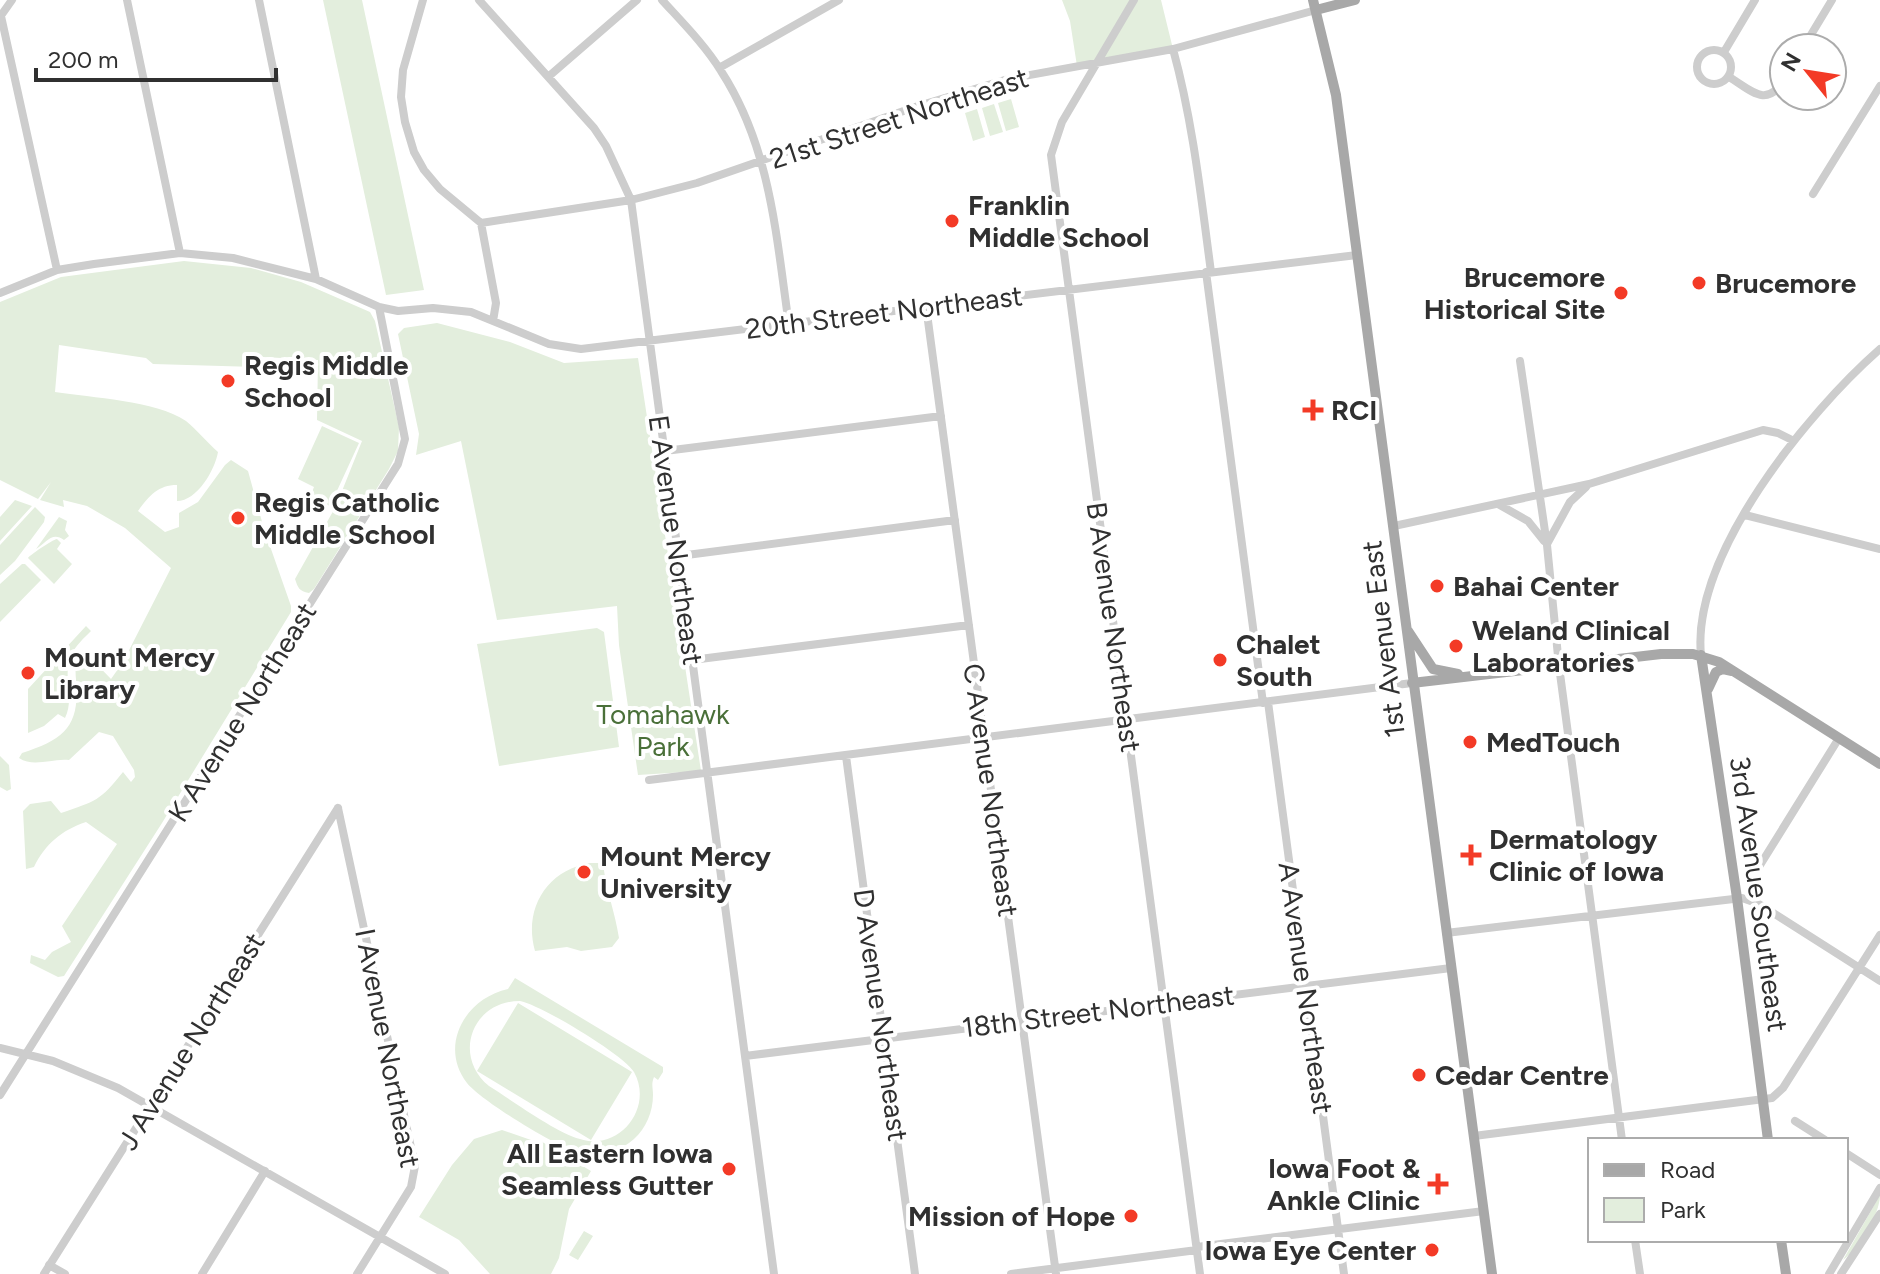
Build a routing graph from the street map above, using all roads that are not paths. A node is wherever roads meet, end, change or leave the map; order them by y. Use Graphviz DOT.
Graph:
graph roads {
  1 [pos="12,0"];
  2 [pos="127,0"];
  3 [pos="259,0"];
  4 [pos="423,0"];
  5 [pos="479,0"];
  6 [pos="637,0"];
  7 [pos="662,0"];
  8 [pos="839,0"];
  9 [pos="1134,0"];
  10 [pos="1355,0"];
  11 [pos="1755,0"];
  12 [pos="1832,0"];
  13 [pos="1315,5"];
  14 [pos="1,16"];
  15 [pos="1813,32"];
  16 [pos="1173,49"];
  17 [pos="1724,52"];
  18 [pos="1097,63"];
  19 [pos="719,68"];
  20 [pos="548,77"];
  21 [pos="1729,77"];
  22 [pos="1880,86"];
  23 [pos="1768,97"];
  24 [pos="763,162"];
  25 [pos="1813,194"];
  26 [pos="631,200"];
  27 [pos="481,223"];
  28 [pos="180,253"];
  29 [pos="1357,255"];
  30 [pos="57,270"];
  31 [pos="1208,272"];
  32 [pos="316,279"];
  33 [pos="1069,290"];
  34 [pos="0,293"];
  35 [pos="926,306"];
  36 [pos="379,307"];
  37 [pos="493,321"];
  38 [pos="789,325"];
  39 [pos="649,341"];
  40 [pos="1880,349"];
  41 [pos="1520,361"];
  42 [pos="941,416"];
  43 [pos="1792,440"];
  44 [pos="665,451"];
  45 [pos="1589,484"];
  46 [pos="1539,496"];
  47 [pos="1498,504"];
  48 [pos="1745,515"];
  49 [pos="955,520"];
  50 [pos="1394,526"];
  51 [pos="1547,545"];
  52 [pos="1880,549"];
  53 [pos="679,556"];
  54 [pos="969,625"];
  55 [pos="1404,626"];
  56 [pos="1701,655"];
  57 [pos="692,660"];
  58 [pos="1559,666"];
  59 [pos="1733,671"];
  60 [pos="1480,676"];
  61 [pos="1412,683"];
  62 [pos="1706,695"];
  63 [pos="1266,703"];
  64 [pos="1127,721"];
  65 [pos="985,738"];
  66 [pos="1839,738"];
  67 [pos="846,756"];
  68 [pos="1880,764"];
  69 [pos="708,773"];
  70 [pos="649,780"];
  71 [pos="338,808"];
  72 [pos="1757,870"];
  73 [pos="1737,898"];
  74 [pos="1592,915"];
  75 [pos="1446,933"];
  76 [pos="1880,935"];
  77 [pos="1859,967"];
  78 [pos="1451,968"];
  79 [pos="1880,981"];
  80 [pos="1307,985"];
  81 [pos="1163,1003"];
  82 [pos="1022,1021"];
  83 [pos="885,1039"];
  84 [pos="0,1048"];
  85 [pos="26,1054"];
  86 [pos="745,1056"];
  87 [pos="0,1095"];
  88 [pos="1763,1100"];
  89 [pos="150,1105"];
  90 [pos="1619,1118"];
  91 [pos="1795,1121"];
  92 [pos="1474,1136"];
  93 [pos="1622,1138"];
  94 [pos="1768,1138"];
  95 [pos="1822,1138"];
  96 [pos="1848,1154"];
  97 [pos="265,1171"];
  98 [pos="1880,1175"];
  99 [pos="1880,1188"];
  100 [pos="1484,1211"];
  101 [pos="1880,1214"];
  102 [pos="1338,1230"];
  103 [pos="380,1237"];
  104 [pos="1635,1242"];
  105 [pos="1781,1242"];
  106 [pos="1848,1242"];
  107 [pos="1848,1242"];
  108 [pos="1197,1248"];
  109 [pos="47,1270"];
  110 [pos="1055,1271"];
  111 [pos="65,1274"];
  112 [pos="202,1274"];
  113 [pos="357,1274"];
  114 [pos="445,1274"];
  115 [pos="774,1274"];
  116 [pos="915,1274"];
  117 [pos="1011,1274"];
  118 [pos="1200,1274"];
  119 [pos="1344,1274"];
  120 [pos="1492,1274"];
  121 [pos="1640,1274"];
  122 [pos="1786,1274"];
  123 [pos="1829,1274"];
  124 [pos="1841,1274"];
  1 -- 14 [label="street"];
  2 -- 28 [label="street"];
  3 -- 32 [label="street"];
  4 -- 27 [label="street"];
  5 -- 20 [label="street, E Avenue Northeast"];
  6 -- 20 [label="street"];
  7 -- 19 [label="street"];
  8 -- 19 [label="street"];
  9 -- 18 [label="street, B Avenue Northeast"];
  10 -- 13 [label="main road"];
  11 -- 17 [label="street"];
  12 -- 15 [label="street"];
  13 -- 16 [label="street, 21st Street Northeast"];
  13 -- 29 [label="main road, 1st Avenue East"];
  14 -- 30 [label="street"];
  16 -- 18 [label="street, 21st Street Northeast"];
  16 -- 31 [label="street, A Avenue Northeast"];
  17 -- 21 [label="street"];
  17 -- 21 [label="street"];
  18 -- 24 [label="street, 21st Street Northeast"];
  18 -- 33 [label="street, B Avenue Northeast"];
  19 -- 24 [label="street"];
  20 -- 26 [label="street, E Avenue Northeast"];
  21 -- 23 [label="street"];
  22 -- 25 [label="street"];
  24 -- 26 [label="street, 21st Street Northeast"];
  24 -- 38 [label="street"];
  26 -- 27 [label="street, 21st Street Northeast"];
  26 -- 39 [label="street, E Avenue Northeast"];
  27 -- 37 [label="street"];
  28 -- 30 [label="street"];
  28 -- 32 [label="street"];
  29 -- 31 [label="street, 20th Street Northeast"];
  29 -- 50 [label="main road, 1st Avenue East"];
  30 -- 34 [label="street"];
  31 -- 33 [label="street, 20th Street Northeast"];
  31 -- 63 [label="street, A Avenue Northeast"];
  32 -- 36 [label="street"];
  33 -- 35 [label="street, 20th Street Northeast"];
  33 -- 64 [label="street, B Avenue Northeast"];
  35 -- 38 [label="street, 20th Street Northeast"];
  35 -- 42 [label="street, C Avenue Northeast"];
  36 -- 37 [label="street, 20th Street Northeast"];
  36 -- 85 [label="street, K Avenue Northeast"];
  37 -- 39 [label="street, 20th Street Northeast"];
  38 -- 39 [label="street, 20th Street Northeast"];
  39 -- 44 [label="street, E Avenue Northeast"];
  40 -- 43 [label="street"];
  41 -- 46 [label="street"];
  42 -- 44 [label="street"];
  42 -- 49 [label="street, C Avenue Northeast"];
  43 -- 45 [label="street"];
  43 -- 48 [label="street"];
  44 -- 53 [label="street, E Avenue Northeast"];
  45 -- 46 [label="street"];
  45 -- 51 [label="street"];
  46 -- 47 [label="street"];
  46 -- 51 [label="street"];
  47 -- 50 [label="street"];
  47 -- 51 [label="street"];
  48 -- 52 [label="street"];
  48 -- 56 [label="street"];
  49 -- 53 [label="street"];
  49 -- 54 [label="street, C Avenue Northeast"];
  50 -- 55 [label="main road, 1st Avenue East"];
  51 -- 58 [label="street"];
  53 -- 57 [label="street, E Avenue Northeast"];
  54 -- 57 [label="street"];
  54 -- 65 [label="street, C Avenue Northeast"];
  55 -- 60 [label="main road"];
  55 -- 61 [label="main road, 1st Avenue East"];
  56 -- 58 [label="main road"];
  56 -- 59 [label="main road"];
  56 -- 62 [label="main road, 3rd Avenue Southeast"];
  57 -- 69 [label="street, E Avenue Northeast"];
  58 -- 60 [label="main road"];
  58 -- 74 [label="street"];
  59 -- 62 [label="main road"];
  59 -- 66 [label="main road"];
  60 -- 61 [label="main road"];
  61 -- 63 [label="street"];
  61 -- 75 [label="main road, 1st Avenue East"];
  62 -- 73 [label="main road, 3rd Avenue Southeast"];
  63 -- 64 [label="street"];
  63 -- 80 [label="street, A Avenue Northeast"];
  64 -- 65 [label="street"];
  64 -- 81 [label="street, B Avenue Northeast"];
  65 -- 67 [label="street"];
  65 -- 82 [label="street, C Avenue Northeast"];
  66 -- 68 [label="main road"];
  66 -- 72 [label="street"];
  67 -- 69 [label="street"];
  67 -- 83 [label="street, D Avenue Northeast"];
  69 -- 70 [label="street"];
  69 -- 86 [label="street, E Avenue Northeast"];
  71 -- 89 [label="street, J Avenue Northeast"];
  71 -- 103 [label="street, I Avenue Northeast"];
  73 -- 74 [label="street"];
  73 -- 77 [label="street"];
  73 -- 88 [label="main road, 3rd Avenue Southeast"];
  74 -- 75 [label="street"];
  74 -- 90 [label="street"];
  75 -- 78 [label="main road, 1st Avenue East"];
  76 -- 77 [label="street"];
  77 -- 79 [label="street"];
  77 -- 88 [label="street"];
  78 -- 80 [label="street, 18th Street Northeast"];
  78 -- 92 [label="main road, 1st Avenue East"];
  80 -- 81 [label="street, 18th Street Northeast"];
  80 -- 102 [label="street, A Avenue Northeast"];
  81 -- 82 [label="street, 18th Street Northeast"];
  81 -- 108 [label="street, B Avenue Northeast"];
  82 -- 83 [label="street, 18th Street Northeast"];
  82 -- 110 [label="street, C Avenue Northeast"];
  83 -- 86 [label="street, 18th Street Northeast"];
  83 -- 116 [label="street, D Avenue Northeast"];
  84 -- 85 [label="street"];
  85 -- 87 [label="street, K Avenue Northeast"];
  85 -- 89 [label="street"];
  86 -- 115 [label="street, E Avenue Northeast"];
  88 -- 90 [label="street"];
  88 -- 94 [label="main road, 3rd Avenue Southeast"];
  89 -- 97 [label="street"];
  89 -- 109 [label="street, J Avenue Northeast"];
  90 -- 92 [label="street"];
  90 -- 93 [label="street"];
  91 -- 95 [label="street"];
  92 -- 100 [label="main road, 1st Avenue East"];
  96 -- 98 [label="street"];
  97 -- 103 [label="street"];
  97 -- 112 [label="street"];
  99 -- 106 [label="street"];
  100 -- 102 [label="street"];
  100 -- 120 [label="main road, 1st Avenue East"];
  101 -- 124 [label="street"];
  102 -- 108 [label="street"];
  102 -- 119 [label="street, A Avenue Northeast"];
  103 -- 113 [label="street, I Avenue Northeast"];
  103 -- 114 [label="street"];
  104 -- 121 [label="street"];
  105 -- 122 [label="main road"];
  107 -- 123 [label="street"];
  108 -- 110 [label="street"];
  108 -- 118 [label="street, B Avenue Northeast"];
  109 -- 111 [label="street"];
  110 -- 117 [label="street"];
}
